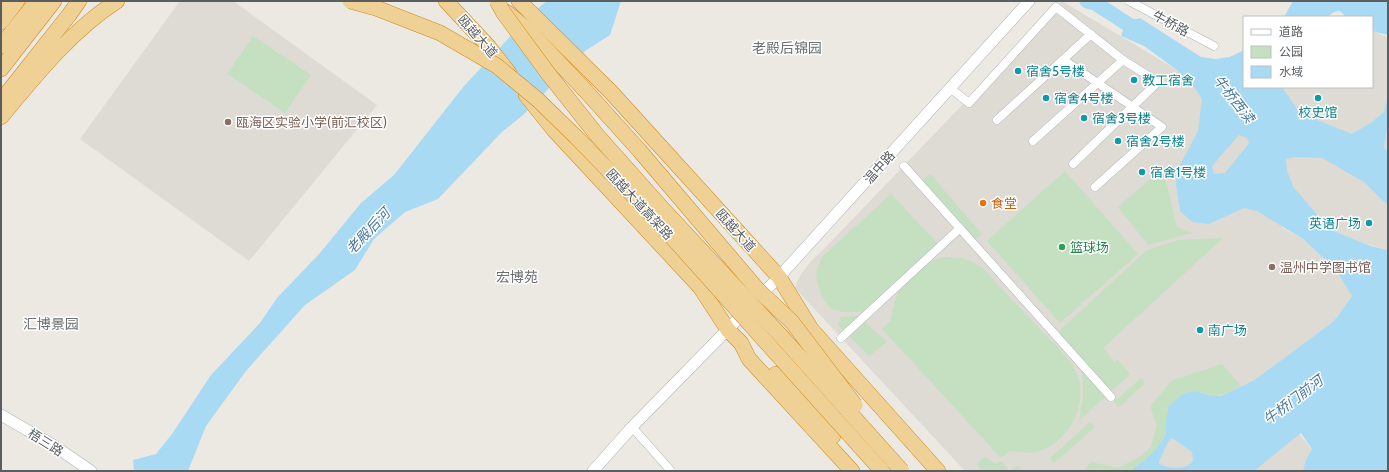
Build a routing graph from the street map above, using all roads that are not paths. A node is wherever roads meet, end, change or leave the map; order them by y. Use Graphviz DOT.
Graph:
graph roads {
  1 [pos="17,1"];
  2 [pos="37,1"];
  3 [pos="54,1"];
  4 [pos="78,1"];
  5 [pos="117,1"];
  6 [pos="350,1"];
  7 [pos="446,1"];
  8 [pos="493,1"];
  9 [pos="497,1"];
  10 [pos="519,1"];
  11 [pos="1029,1"];
  12 [pos="1129,1"];
  13 [pos="1,22"];
  14 [pos="1091,34"];
  15 [pos="1,46"];
  16 [pos="1214,46"];
  17 [pos="1064,60"];
  18 [pos="1124,60"];
  19 [pos="1,69"];
  20 [pos="1098,83"];
  21 [pos="950,88"];
  22 [pos="1,101"];
  23 [pos="1132,106"];
  24 [pos="1,117"];
  25 [pos="998,120"];
  26 [pos="1033,141"];
  27 [pos="1073,164"];
  28 [pos="904,166"];
  29 [pos="1095,187"];
  30 [pos="959,228"];
  31 [pos="779,277"];
  32 [pos="728,330"];
  33 [pos="841,338"];
  34 [pos="741,343"];
  35 [pos="1111,398"];
  36 [pos="1,415"];
  37 [pos="632,427"];
  38 [pos="91,471"];
  39 [pos="592,471"];
  40 [pos="671,471"];
  41 [pos="852,471"];
  42 [pos="864,471"];
  43 [pos="882,471"];
  44 [pos="902,471"];
  45 [pos="938,471"];
  1 -- 13 [label="highway"];
  2 -- 15 [label="highway"];
  3 -- 19 [label="highway"];
  4 -- 22 [label="highway"];
  5 -- 24 [label="highway"];
  6 -- 43 [label="highway, 瓯越大道高架路, bridge"];
  7 -- 32 [label="highway, 瓯越大道, bridge"];
  8 -- 44 [label="highway, bridge"];
  9 -- 44 [label="highway, 瓯越大道高架路, bridge"];
  10 -- 31 [label="highway, 瓯越大道"];
  11 -- 21 [label="street, 温中路"];
  12 -- 16 [label="street, 牛桥路"];
  14 -- 17 [label="street"];
  14 -- 18 [label="street"];
  14 -- 21 [label="street"];
  17 -- 20 [label="street"];
  17 -- 25 [label="street"];
  18 -- 20 [label="street"];
  18 -- 23 [label="street"];
  20 -- 23 [label="street"];
  20 -- 26 [label="street"];
  21 -- 31 [label="street, 温中路"];
  23 -- 27 [label="street"];
  23 -- 29 [label="street"];
  28 -- 30 [label="street"];
  30 -- 33 [label="street"];
  30 -- 35 [label="street"];
  31 -- 32 [label="street, 温中路"];
  31 -- 45 [label="highway, 瓯越大道"];
  32 -- 34 [label="highway, 瓯越大道"];
  32 -- 37 [label="street, 温中路"];
  34 -- 41 [label="highway, 瓯越大道"];
  34 -- 42 [label="highway"];
  36 -- 38 [label="street, 梧三路"];
  37 -- 39 [label="street, 温中路"];
  37 -- 40 [label="street"];
}
